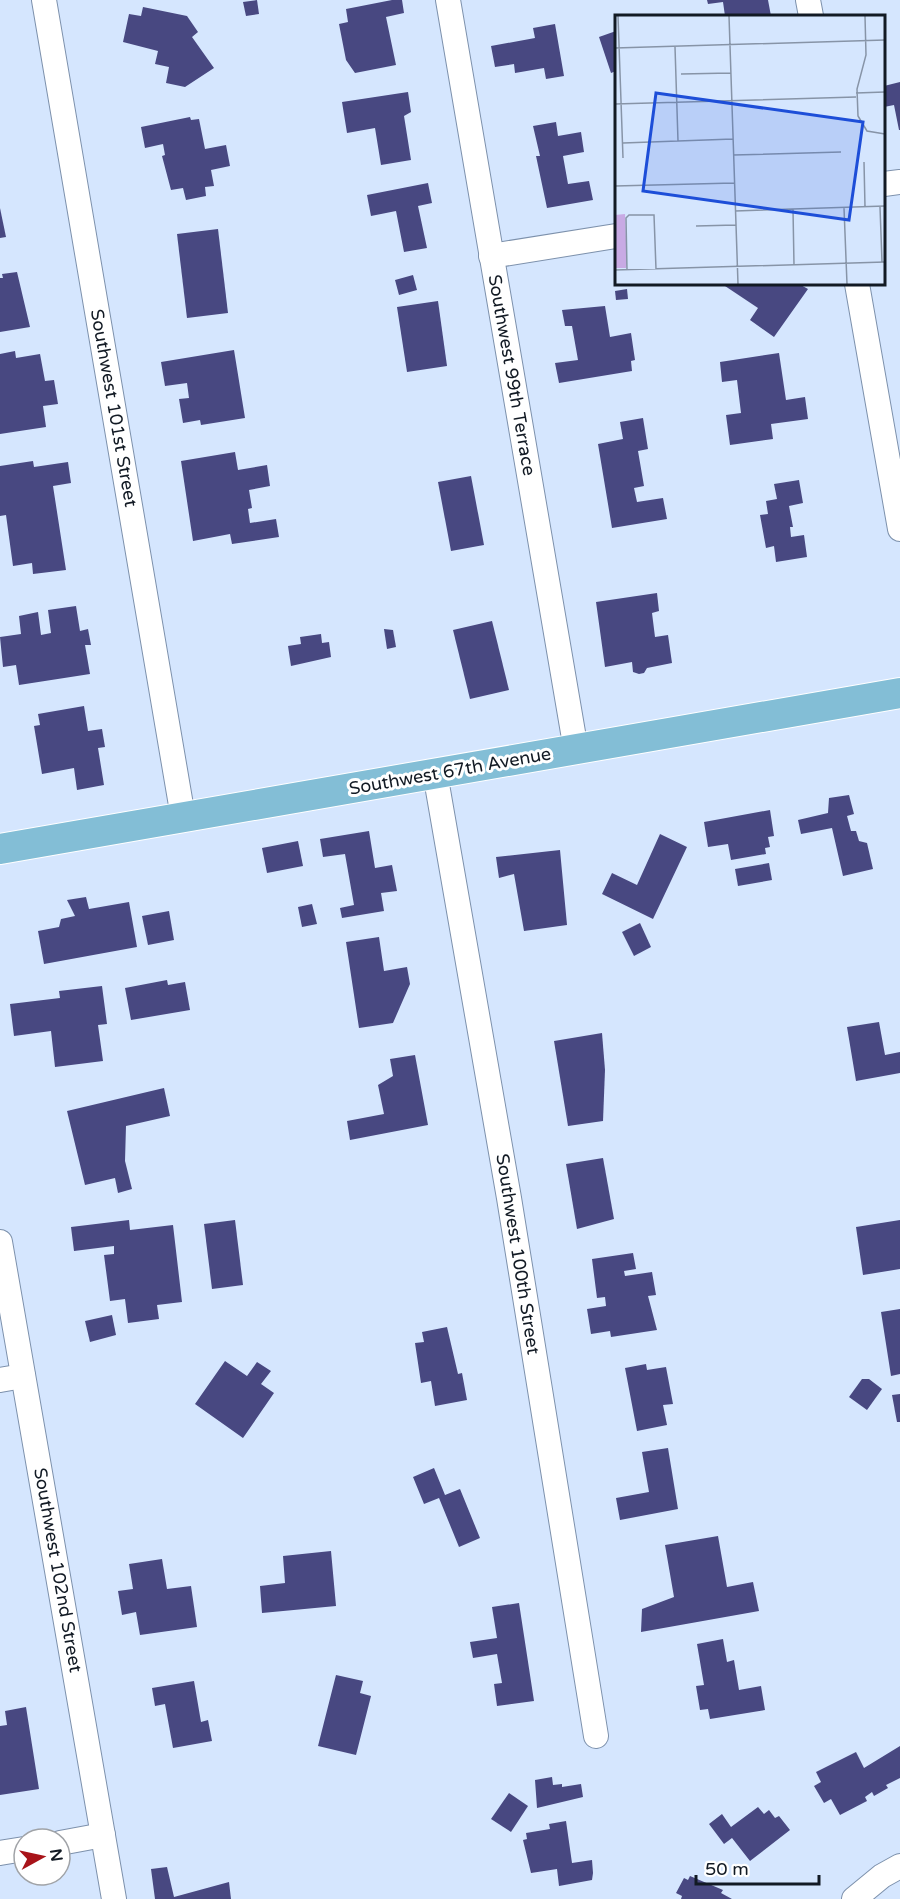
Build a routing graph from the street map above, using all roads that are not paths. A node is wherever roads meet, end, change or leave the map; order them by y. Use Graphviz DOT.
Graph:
graph roads {
  1 [pos="44,0"];
  2 [pos="448,0"];
  3 [pos="808,0"];
  4 [pos="811,15"];
  5 [pos="900,182"];
  6 [pos="885,184"];
  7 [pos="615,236"];
  8 [pos="491,256"];
  9 [pos="857,285"];
  10 [pos="900,529"];
  11 [pos="900,693"];
  12 [pos="576,750"];
  13 [pos="435,773"];
  14 [pos="183,817"];
  15 [pos="0,849"];
  16 [pos="0,1242"];
  17 [pos="11,1370"];
  18 [pos="596,1736"];
  19 [pos="103,1835"];
  20 [pos="72,1841"];
  21 [pos="900,1866"];
  22 [pos="114,1899"];
  23 [pos="854,1899"];
  1 -- 14 [label="street, Southwest 101st Street"];
  2 -- 8 [label="street, Southwest 99th Terrace"];
  3 -- 4 [label="street"];
  5 -- 6 [label="street"];
  7 -- 8 [label="street"];
  8 -- 12 [label="street, Southwest 99th Terrace"];
  9 -- 10 [label="street"];
  11 -- 12 [label="main road, Southwest 67th Avenue"];
  12 -- 13 [label="main road, Southwest 67th Avenue"];
  13 -- 14 [label="main road, Southwest 67th Avenue"];
  13 -- 18 [label="street, Southwest 100th Street"];
  14 -- 15 [label="main road, Southwest 67th Avenue"];
  16 -- 17 [label="street, Southwest 102nd Street"];
  17 -- 19 [label="street, Southwest 102nd Street"];
  19 -- 20 [label="street"];
  19 -- 22 [label="street, Southwest 102nd Street"];
  21 -- 23 [label="street"];
}
